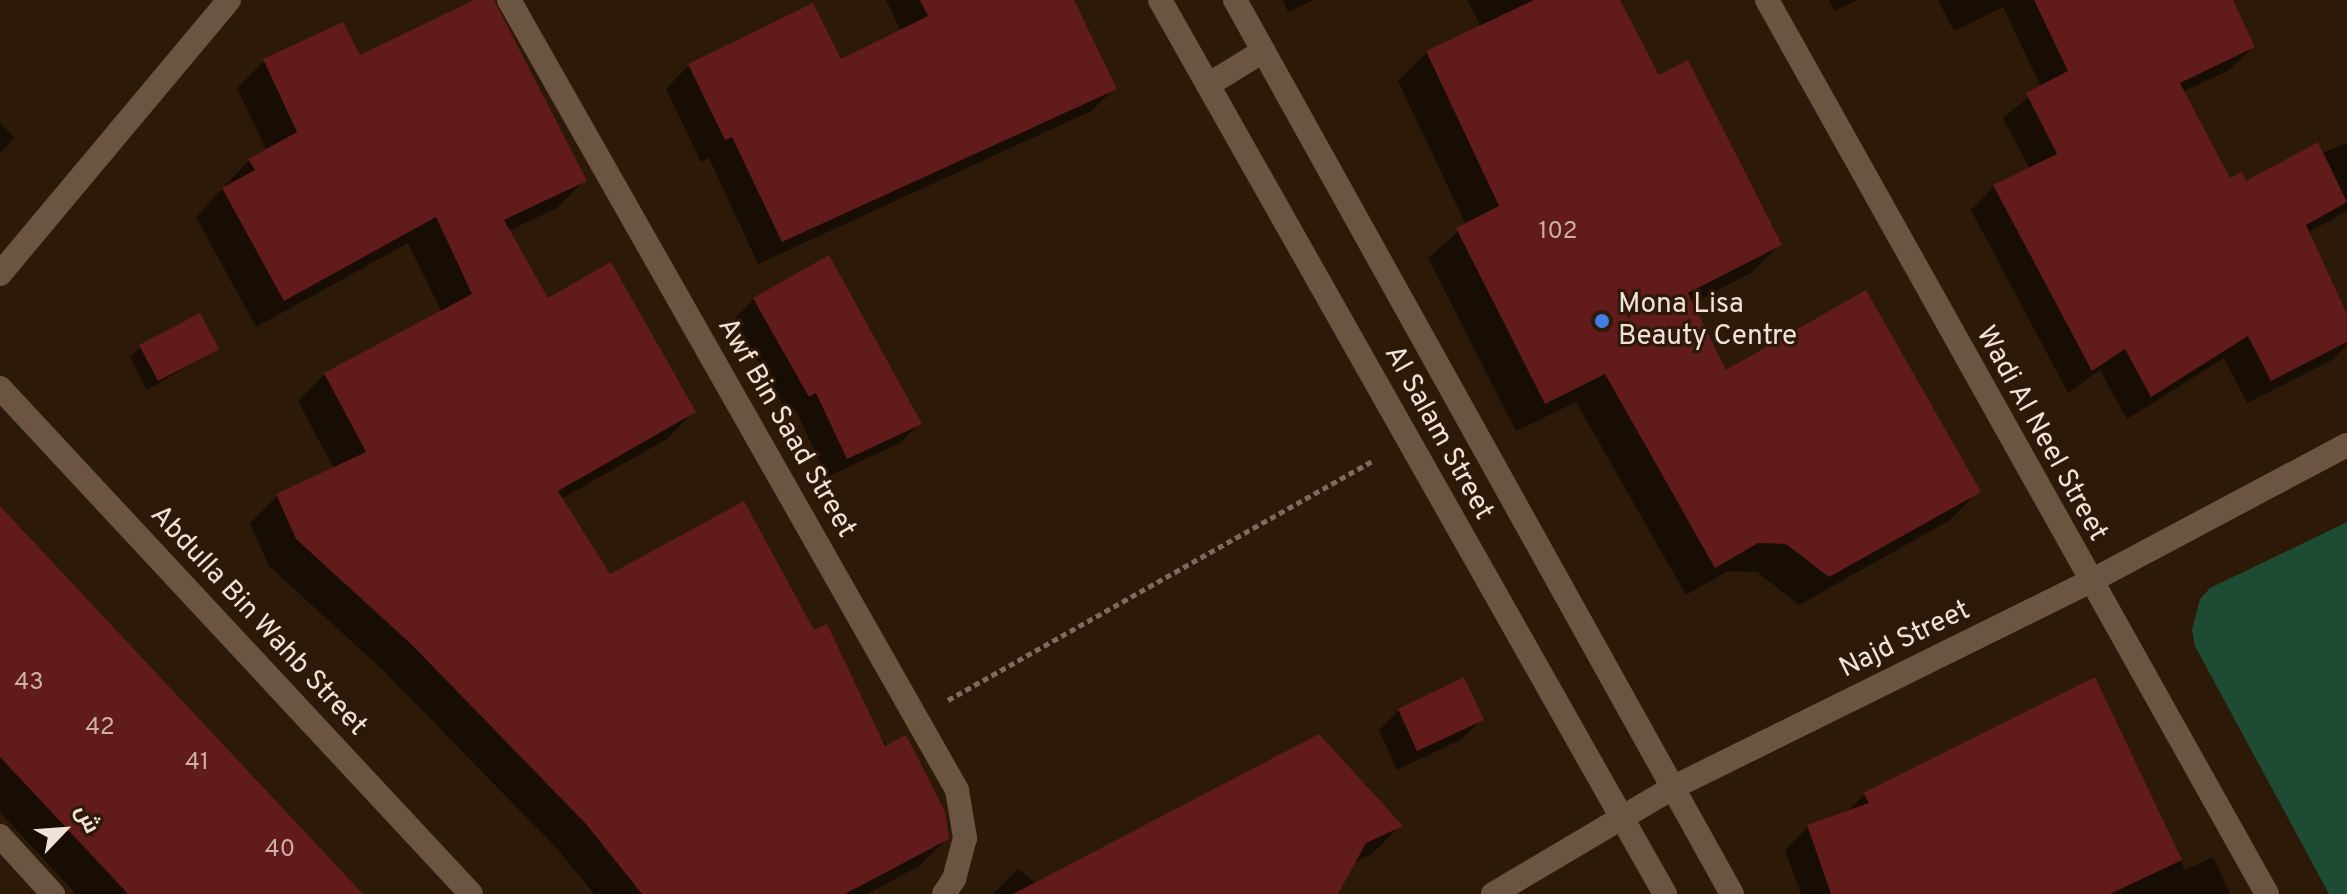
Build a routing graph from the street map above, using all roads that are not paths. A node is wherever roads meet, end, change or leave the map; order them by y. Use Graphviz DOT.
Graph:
graph roads {
  1 [pos="229,0"];
  2 [pos="509,0"];
  3 [pos="1160,0"];
  4 [pos="1235,0"];
  5 [pos="1767,0"];
  6 [pos="1263,51"];
  7 [pos="1208,85"];
  8 [pos="0,274"];
  9 [pos="0,388"];
  10 [pos="2347,445"];
  11 [pos="2089,582"];
  12 [pos="1672,788"];
  13 [pos="1621,818"];
  14 [pos="0,836"];
  15 [pos="53,894"];
  16 [pos="471,894"];
  17 [pos="944,894"];
  18 [pos="1493,894"];
  19 [pos="1665,894"];
  20 [pos="1732,894"];
  21 [pos="2267,894"];
  1 -- 8 [label="street"];
  2 -- 17 [label="street, Awf Bin Saad Street"];
  3 -- 7 [label="street, Al Salam Street"];
  4 -- 6 [label="street, Al Salam Street"];
  5 -- 11 [label="street, Wadi Al Neel Street"];
  6 -- 7 [label="street"];
  6 -- 12 [label="street, Al Salam Street"];
  7 -- 13 [label="street, Al Salam Street"];
  9 -- 16 [label="street, Abdulla Bin Wahb Street"];
  10 -- 11 [label="street, Najd Street"];
  11 -- 12 [label="street, Najd Street"];
  11 -- 21 [label="street, Wadi Al Neel Street"];
  12 -- 13 [label="street, Najd Street"];
  12 -- 20 [label="street, Al Salam Street"];
  13 -- 18 [label="street, Najd Street"];
  13 -- 19 [label="street, Al Salam Street"];
  14 -- 15 [label="street"];
}
